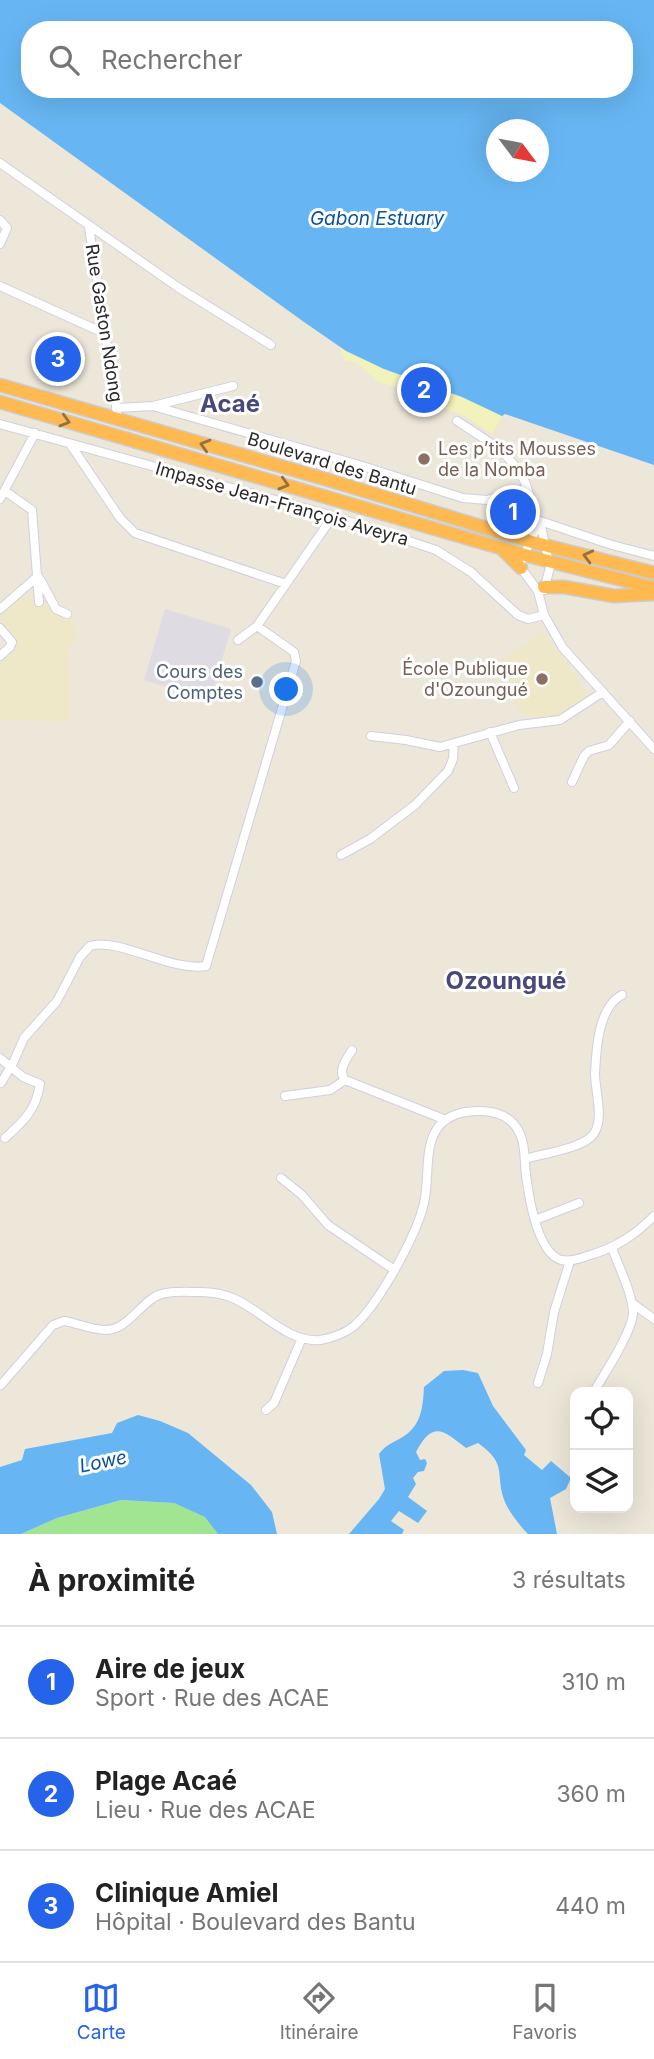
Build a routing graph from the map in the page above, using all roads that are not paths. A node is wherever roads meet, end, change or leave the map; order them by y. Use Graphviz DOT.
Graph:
graph roads {
  1 [pos="0,163"];
  2 [pos="0,220"];
  3 [pos="89,227"];
  4 [pos="0,244"];
  5 [pos="0,286"];
  6 [pos="104,330"];
  7 [pos="271,345"];
  8 [pos="0,385"];
  9 [pos="233,386"];
  10 [pos="0,402"];
  11 [pos="153,405"];
  12 [pos="117,414"];
  13 [pos="457,421"];
  14 [pos="0,424"];
  15 [pos="35,433"];
  16 [pos="70,444"];
  17 [pos="526,488"];
  18 [pos="5,491"];
  19 [pos="0,499"];
  20 [pos="333,516"];
  21 [pos="535,520"];
  22 [pos="497,532"];
  23 [pos="532,542"];
  24 [pos="497,546"];
  25 [pos="547,546"];
  26 [pos="525,555"];
  27 [pos="654,556"];
  28 [pos="550,562"];
  29 [pos="521,568"];
  30 [pos="654,573"];
  31 [pos="38,576"];
  32 [pos="286,584"];
  33 [pos="544,587"];
  34 [pos="654,588"];
  35 [pos="654,594"];
  36 [pos="39,602"];
  37 [pos="0,609"];
  38 [pos="543,611"];
  39 [pos="67,614"];
  40 [pos="257,626"];
  41 [pos="0,628"];
  42 [pos="238,640"];
  43 [pos="0,656"];
  44 [pos="603,692"];
  45 [pos="630,721"];
  46 [pos="490,732"];
  47 [pos="371,736"];
  48 [pos="454,745"];
  49 [pos="654,749"];
  50 [pos="572,782"];
  51 [pos="514,788"];
  52 [pos="341,855"];
  53 [pos="622,995"];
  54 [pos="352,1050"];
  55 [pos="0,1058"];
  56 [pos="11,1068"];
  57 [pos="345,1080"];
  58 [pos="1,1083"];
  59 [pos="285,1097"];
  60 [pos="446,1120"];
  61 [pos="5,1138"];
  62 [pos="525,1159"];
  63 [pos="281,1178"];
  64 [pos="579,1203"];
  65 [pos="654,1216"];
  66 [pos="536,1220"];
  67 [pos="612,1248"];
  68 [pos="570,1261"];
  69 [pos="394,1269"];
  70 [pos="632,1303"];
  71 [pos="654,1320"];
  72 [pos="302,1338"];
  73 [pos="538,1383"];
  74 [pos="1,1385"];
  75 [pos="597,1387"];
  76 [pos="267,1410"];
  1 -- 3 [label="street"];
  2 -- 4 [label="street"];
  3 -- 6 [label="street, Rue Gaston Ndong"];
  3 -- 7 [label="street"];
  5 -- 6 [label="street"];
  6 -- 12 [label="street, Rue Gaston Ndong"];
  8 -- 12 [label="highway, Boulevard des Bantu"];
  9 -- 11 [label="street"];
  10 -- 24 [label="highway, Boulevard des Bantu, one-way"];
  11 -- 12 [label="street"];
  11 -- 17 [label="street"];
  22 -- 12 [label="highway, Boulevard des Bantu, one-way"];
  13 -- 17 [label="street"];
  14 -- 15 [label="street, Impasse Jean-François Aveyra"];
  15 -- 16 [label="street, Impasse Jean-François Aveyra"];
  15 -- 18 [label="street"];
  16 -- 20 [label="street, Impasse Jean-François Aveyra"];
  16 -- 32 [label="street"];
  17 -- 21 [label="street"];
  18 -- 19 [label="street"];
  18 -- 31 [label="street"];
  20 -- 32 [label="street"];
  20 -- 38 [label="street, Impasse Jean-François Aveyra"];
  21 -- 22 [label="highway"];
  21 -- 23 [label="street"];
  21 -- 25 [label="street"];
  21 -- 27 [label="street"];
  22 -- 23 [label="highway, Boulevard des Bantu"];
  23 -- 25 [label="highway, Boulevard des Bantu"];
  23 -- 26 [label="street"];
  24 -- 26 [label="highway, Boulevard des Bantu"];
  24 -- 29 [label="highway"];
  25 -- 28 [label="street"];
  30 -- 25 [label="highway, Boulevard des Bantu, one-way"];
  26 -- 28 [label="highway, Boulevard des Bantu"];
  26 -- 29 [label="street"];
  28 -- 33 [label="street"];
  28 -- 34 [label="highway, Boulevard des Bantu"];
  29 -- 38 [label="street"];
  31 -- 36 [label="street"];
  31 -- 37 [label="street"];
  31 -- 39 [label="street"];
  32 -- 40 [label="street"];
  33 -- 35 [label="highway"];
  33 -- 38 [label="street"];
  38 -- 44 [label="street"];
  40 -- 42 [label="street"];
  40 -- 56 [label="street"];
  41 -- 43 [label="street"];
  44 -- 45 [label="street"];
  44 -- 46 [label="street"];
  45 -- 49 [label="street"];
  45 -- 50 [label="street"];
  46 -- 48 [label="street"];
  46 -- 51 [label="street"];
  47 -- 48 [label="street"];
  48 -- 52 [label="street"];
  53 -- 62 [label="street"];
  54 -- 57 [label="street"];
  55 -- 56 [label="street"];
  56 -- 58 [label="street"];
  56 -- 61 [label="street"];
  57 -- 59 [label="street"];
  57 -- 60 [label="street"];
  60 -- 62 [label="street"];
  60 -- 69 [label="street"];
  62 -- 66 [label="street"];
  63 -- 69 [label="street"];
  64 -- 66 [label="street"];
  65 -- 67 [label="street"];
  66 -- 68 [label="street"];
  67 -- 68 [label="street"];
  67 -- 70 [label="street"];
  68 -- 73 [label="street"];
  69 -- 72 [label="street"];
  70 -- 71 [label="street"];
  70 -- 75 [label="street"];
  72 -- 74 [label="street"];
  72 -- 76 [label="street"];
}
